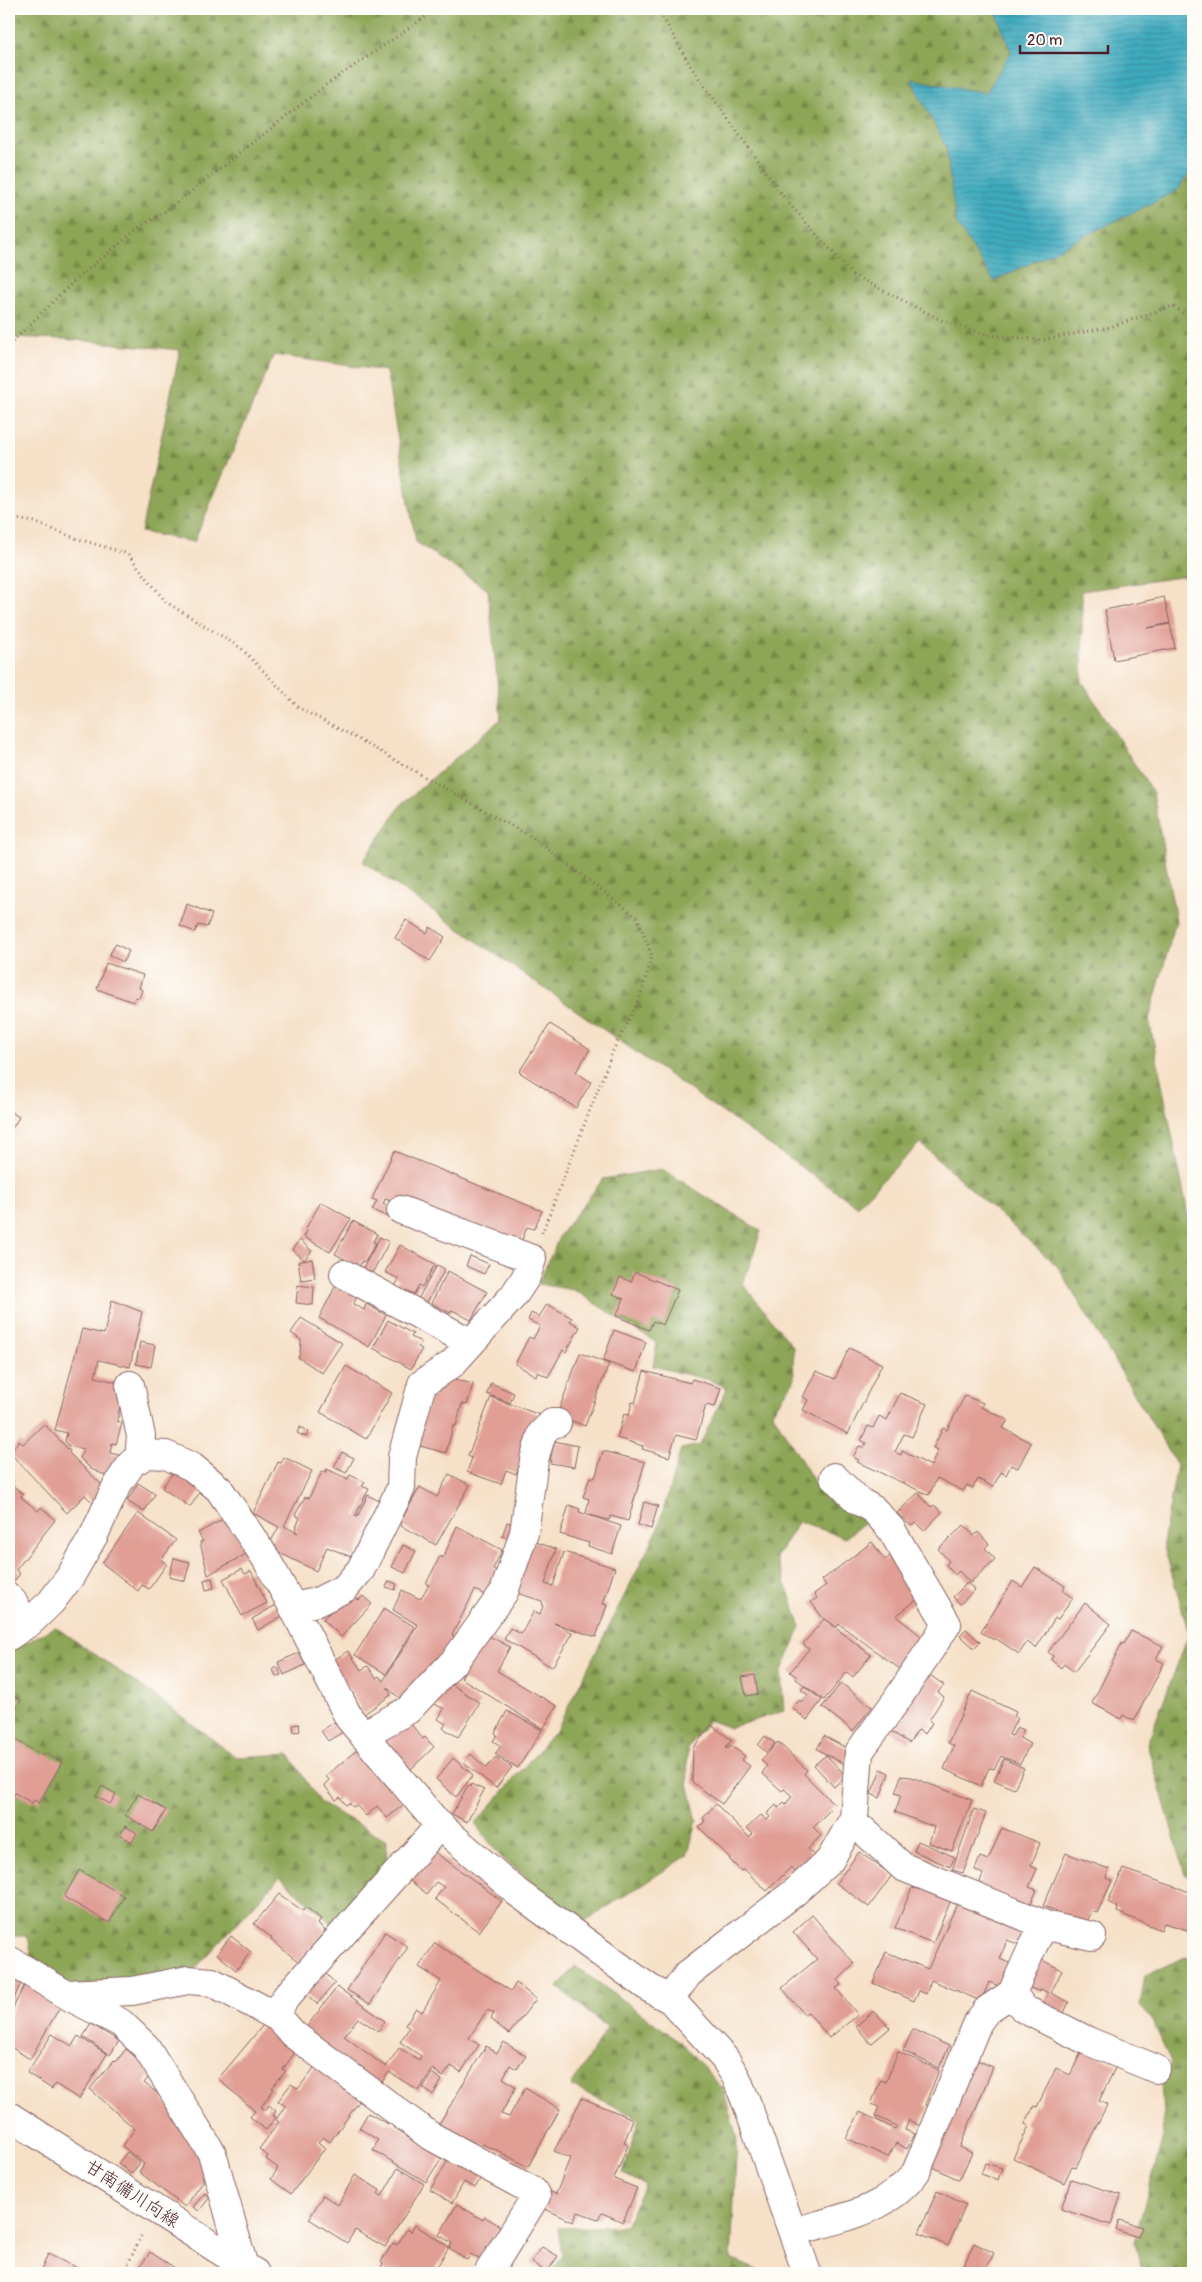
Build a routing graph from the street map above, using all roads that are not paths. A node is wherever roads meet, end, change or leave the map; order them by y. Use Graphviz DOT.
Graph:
graph roads {
  1 [pos="401,1210"];
  2 [pos="344,1274"];
  3 [pos="471,1343"];
  4 [pos="130,1385"];
  5 [pos="558,1423"];
  6 [pos="139,1459"];
  7 [pos="834,1477"];
  8 [pos="9,1598"];
  9 [pos="293,1607"];
  10 [pos="17,1630"];
  11 [pos="362,1735"];
  12 [pos="851,1823"];
  13 [pos="440,1825"];
  14 [pos="1048,1926"];
  15 [pos="1092,1936"];
  16 [pos="9,1960"];
  17 [pos="1012,1993"];
  18 [pos="65,1994"];
  19 [pos="670,1999"];
  20 [pos="279,2018"];
  21 [pos="1156,2069"];
  22 [pos="9,2116"];
  23 [pos="793,2232"];
  24 [pos="250,2270"];
  25 [pos="488,2273"];
  26 [pos="807,2273"];
  1 -- 3 [label="street"];
  2 -- 3 [label="street"];
  3 -- 9 [label="street"];
  4 -- 6 [label="street"];
  5 -- 11 [label="street"];
  6 -- 9 [label="street"];
  6 -- 10 [label="street"];
  7 -- 12 [label="street"];
  8 -- 10 [label="street"];
  9 -- 11 [label="street"];
  11 -- 13 [label="street"];
  12 -- 14 [label="street"];
  12 -- 19 [label="street"];
  13 -- 19 [label="street"];
  13 -- 20 [label="street"];
  14 -- 15 [label="street"];
  14 -- 17 [label="street"];
  16 -- 18 [label="street"];
  17 -- 21 [label="street"];
  17 -- 23 [label="street"];
  18 -- 20 [label="street"];
  18 -- 24 [label="street"];
  19 -- 23 [label="street"];
  20 -- 25 [label="street"];
  22 -- 24 [label="street, 甘南備川向線"];
  23 -- 26 [label="street"];
}
